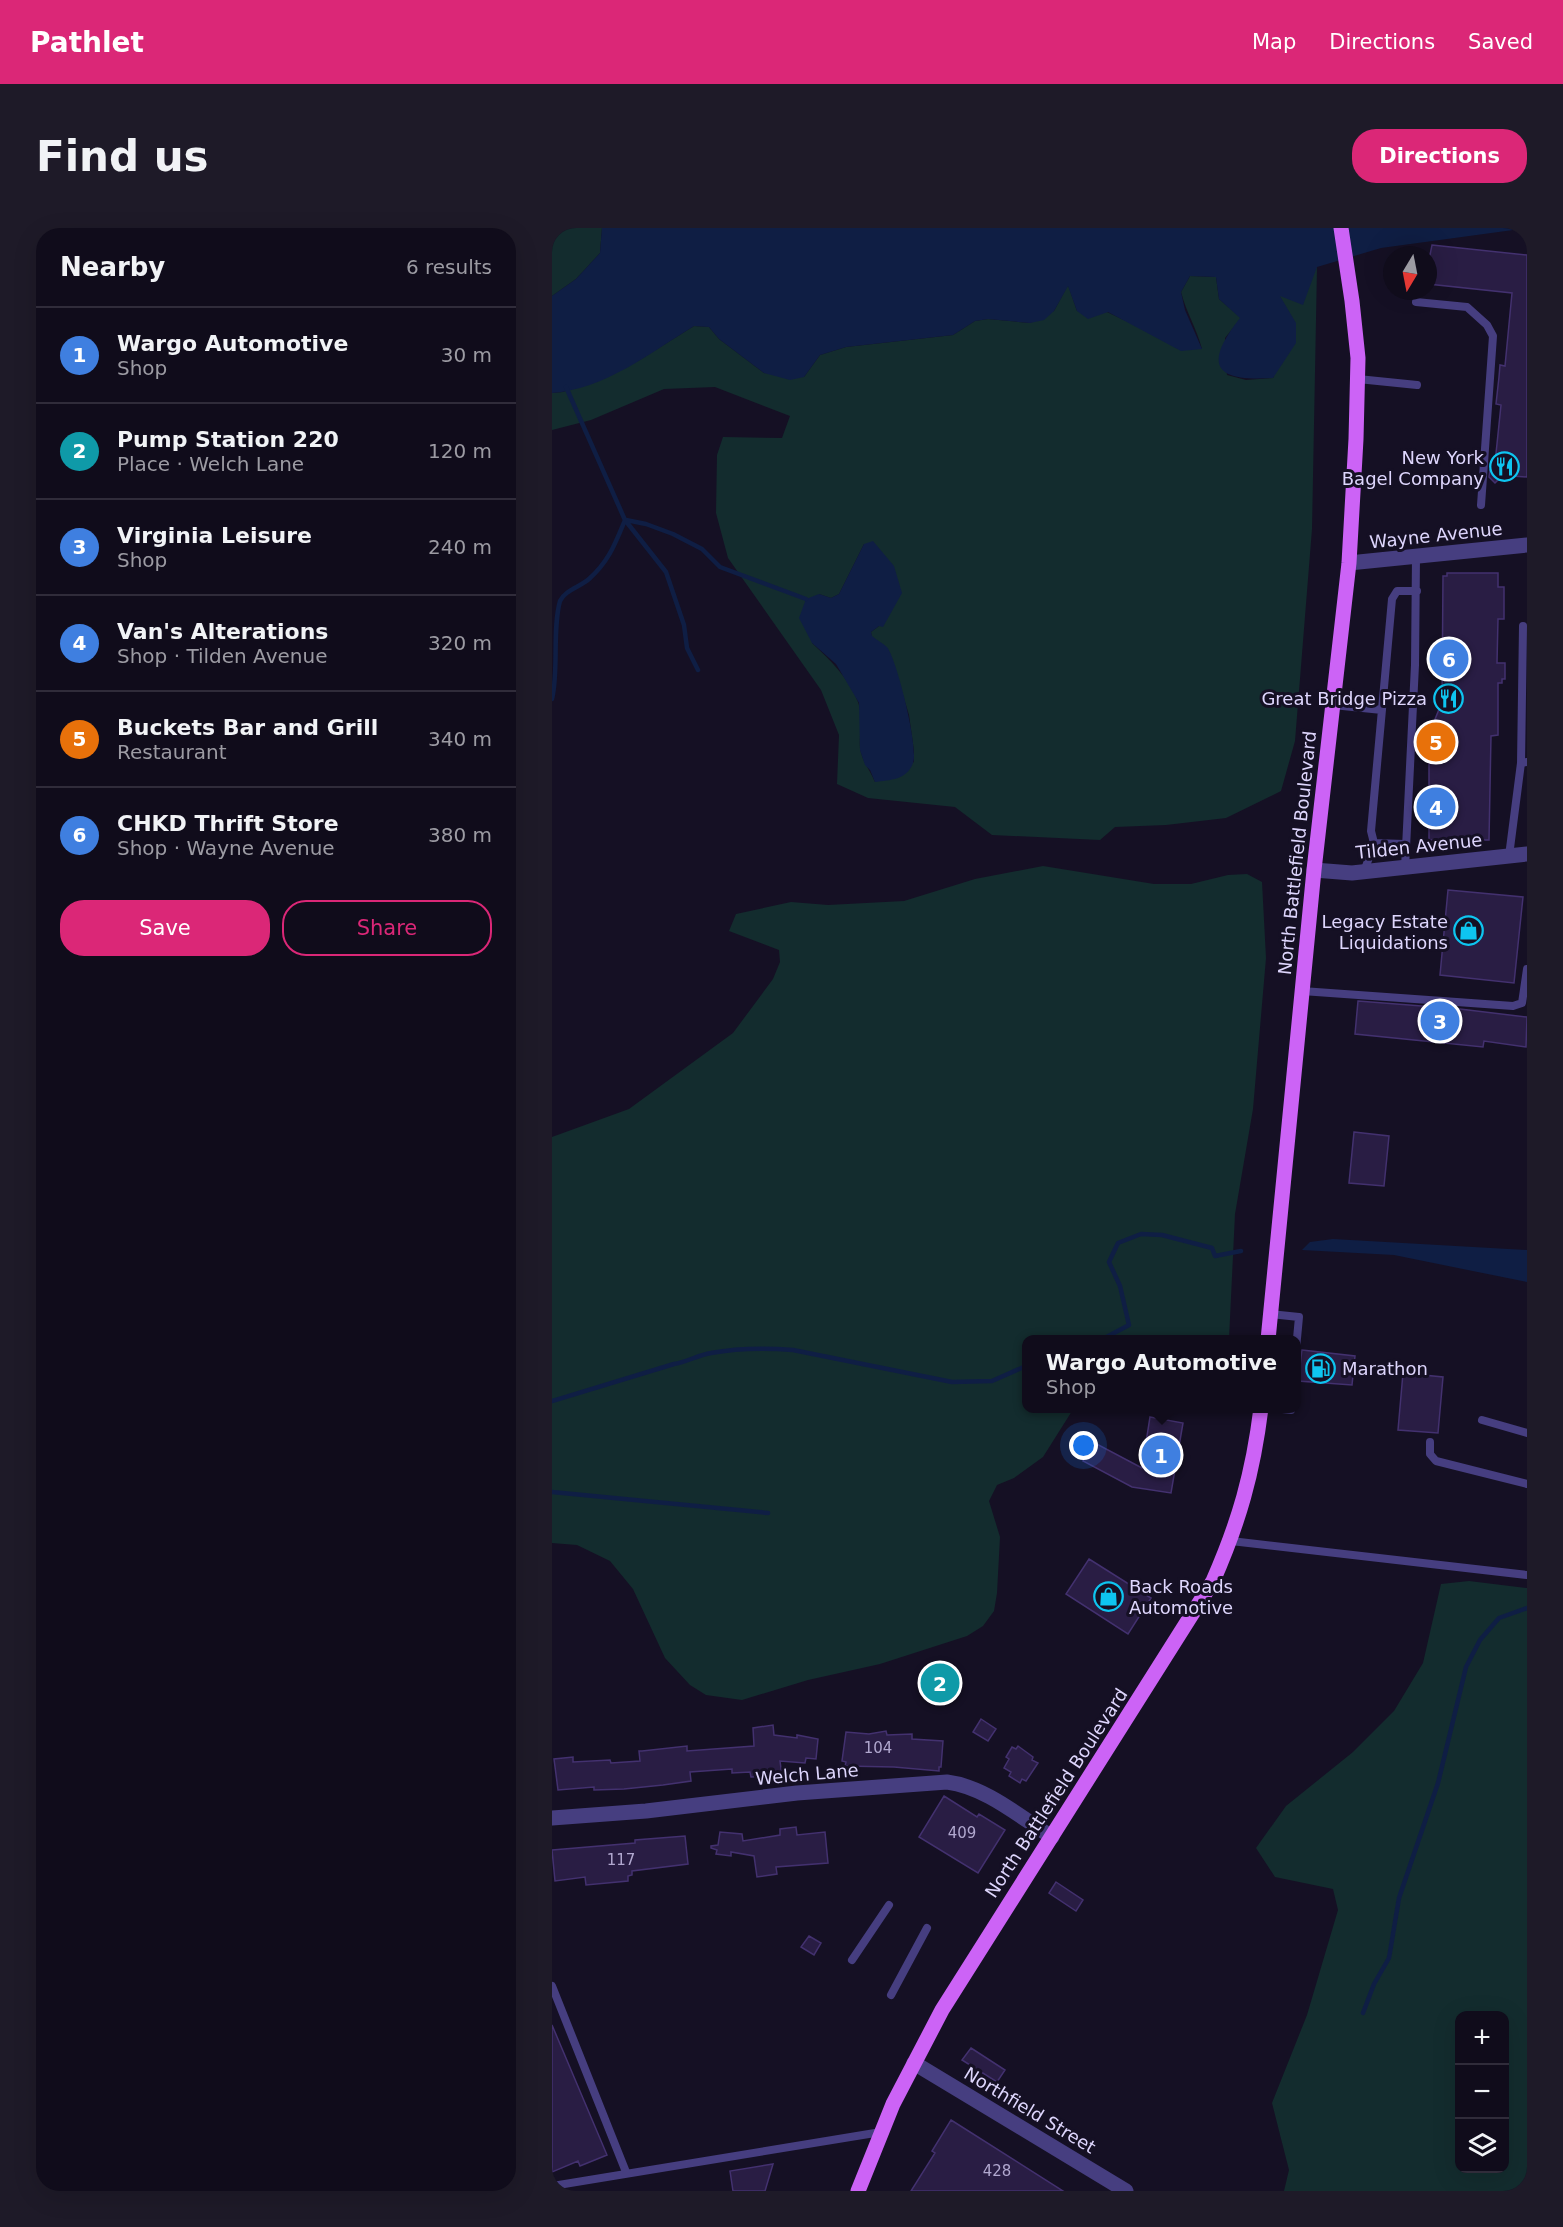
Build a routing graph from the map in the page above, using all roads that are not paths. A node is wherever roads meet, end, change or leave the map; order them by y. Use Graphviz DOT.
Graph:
graph roads {
  1 [pos="1341,228"];
  2 [pos="1416,302"];
  3 [pos="1358,379"];
  4 [pos="1417,385"];
  5 [pos="1481,505"];
  6 [pos="1527,545"];
  7 [pos="1416,556"];
  8 [pos="1349,563"];
  9 [pos="1417,591"];
  10 [pos="1523,626"];
  11 [pos="1333,705"];
  12 [pos="1382,710"];
  13 [pos="1524,763"];
  14 [pos="1374,843"];
  15 [pos="1404,844"];
  16 [pos="1509,856"];
  17 [pos="1527,856"];
  18 [pos="1405,868"];
  19 [pos="1314,870"];
  20 [pos="1364,872"];
  21 [pos="1527,969"];
  22 [pos="1302,990"];
  23 [pos="1270,1314"];
  24 [pos="1268,1335"];
  25 [pos="1297,1335"];
  26 [pos="1260,1413"];
  27 [pos="1482,1420"];
  28 [pos="1527,1433"];
  29 [pos="1430,1442"];
  30 [pos="1527,1484"];
  31 [pos="1231,1541"];
  32 [pos="1527,1575"];
  33 [pos="552,1818"];
  34 [pos="1052,1837"];
  35 [pos="890,1905"];
  36 [pos="927,1928"];
  37 [pos="852,1960"];
  38 [pos="552,1986"];
  39 [pos="891,1995"];
  40 [pos="914,2063"];
  41 [pos="881,2132"];
  42 [pos="626,2172"];
  43 [pos="552,2186"];
  44 [pos="858,2191"];
  45 [pos="1126,2191"];
  1 -- 3 [label="main road, North Battlefield Boulevard"];
  2 -- 5 [label="lane"];
  3 -- 4 [label="lane"];
  3 -- 8 [label="main road, North Battlefield Boulevard"];
  6 -- 7 [label="street, Wayne Avenue"];
  7 -- 8 [label="street, Wayne Avenue"];
  7 -- 9 [label="lane"];
  8 -- 11 [label="main road, North Battlefield Boulevard"];
  9 -- 12 [label="lane"];
  9 -- 15 [label="lane"];
  10 -- 13 [label="lane"];
  11 -- 12 [label="lane"];
  11 -- 19 [label="main road, North Battlefield Boulevard"];
  12 -- 14 [label="lane"];
  13 -- 16 [label="lane"];
  14 -- 15 [label="lane"];
  14 -- 20 [label="lane"];
  15 -- 18 [label="lane"];
  16 -- 17 [label="street, Tilden Avenue"];
  16 -- 18 [label="street, Tilden Avenue"];
  18 -- 20 [label="street, Tilden Avenue"];
  19 -- 20 [label="street, Tilden Avenue"];
  19 -- 22 [label="main road, North Battlefield Boulevard"];
  21 -- 22 [label="lane"];
  22 -- 23 [label="main road, North Battlefield Boulevard"];
  23 -- 24 [label="main road, North Battlefield Boulevard"];
  23 -- 25 [label="lane"];
  26 -- 31 [label="main road, North Battlefield Boulevard"];
  27 -- 28 [label="lane"];
  29 -- 30 [label="lane"];
  31 -- 32 [label="lane"];
  31 -- 34 [label="main road, North Battlefield Boulevard"];
  33 -- 34 [label="street, Welch Lane"];
  34 -- 40 [label="main road, North Battlefield Boulevard"];
  35 -- 37 [label="lane"];
  36 -- 39 [label="lane"];
  38 -- 42 [label="lane"];
  40 -- 41 [label="main road, North Battlefield Boulevard"];
  40 -- 45 [label="street, Northfield Street"];
  41 -- 42 [label="lane"];
  41 -- 44 [label="main road, North Battlefield Boulevard"];
  42 -- 43 [label="lane"];
}
